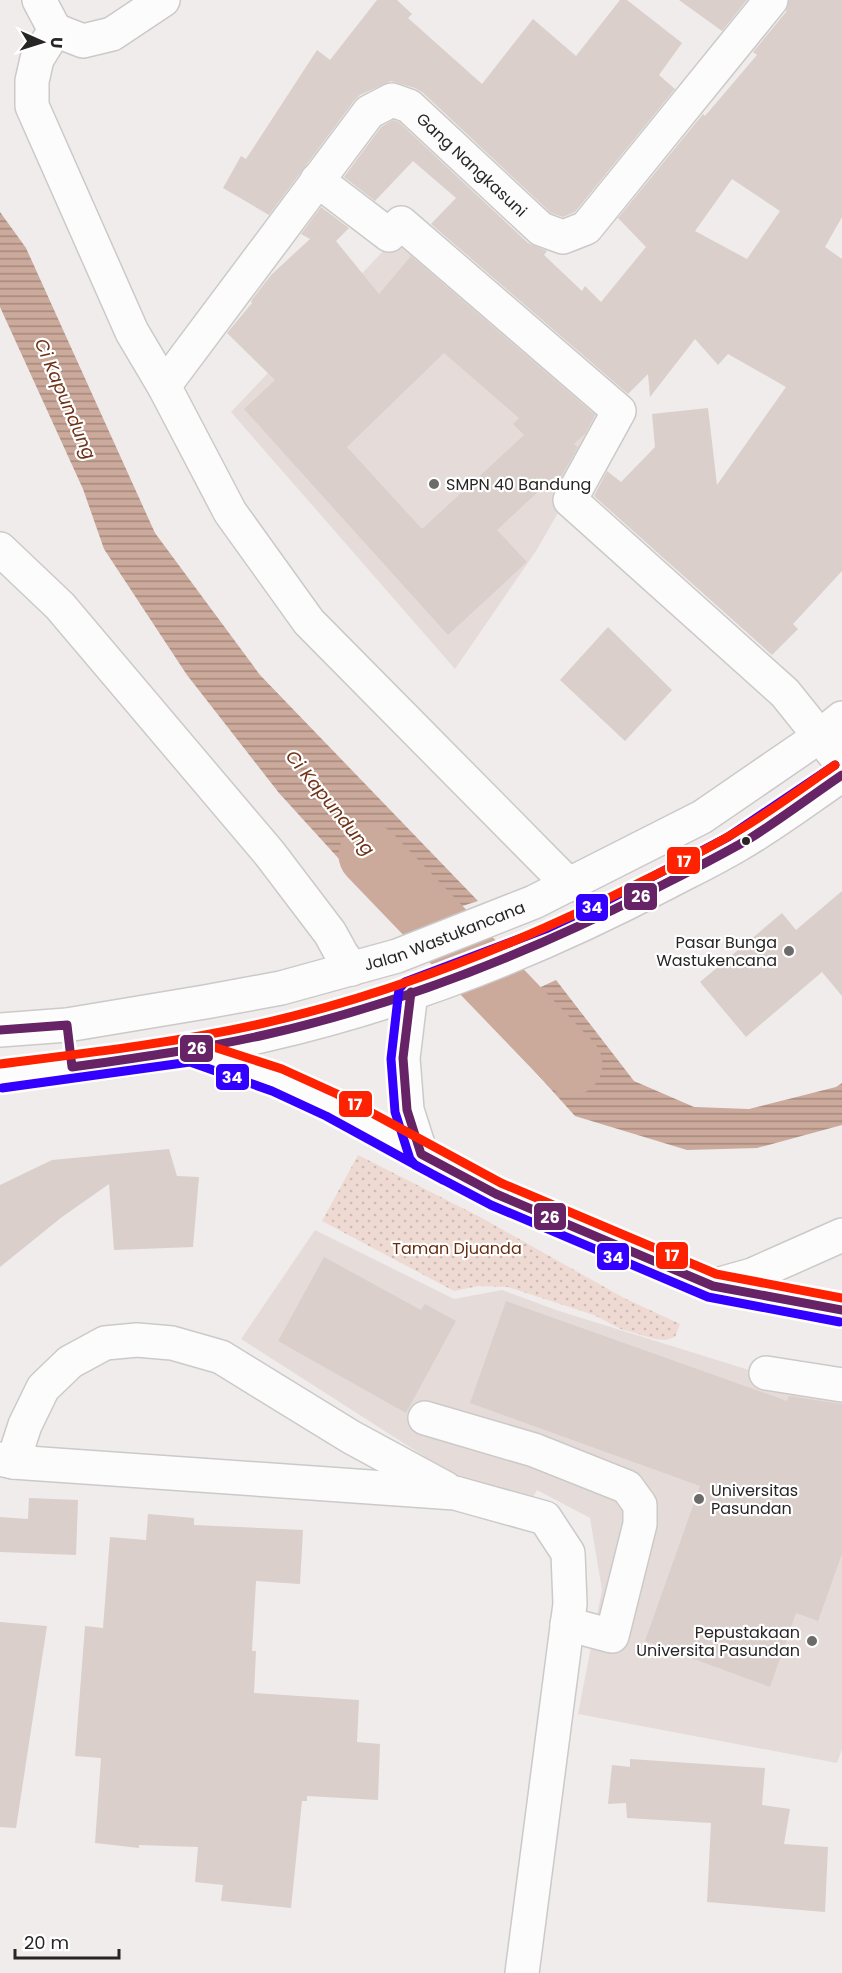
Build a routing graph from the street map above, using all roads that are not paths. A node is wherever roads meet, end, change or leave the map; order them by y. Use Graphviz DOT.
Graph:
graph roads {
  1 [pos="39,0"];
  2 [pos="163,0"];
  3 [pos="771,0"];
  4 [pos="55,30"];
  5 [pos="317,180"];
  6 [pos="164,386"];
  7 [pos="0,549"];
  8 [pos="831,727"];
  9 [pos="842,764"];
  10 [pos="842,776"];
  11 [pos="569,885"];
  12 [pos="352,969"];
  13 [pos="417,990"];
  14 [pos="67,1025"];
  15 [pos="0,1030"];
  16 [pos="191,1050"];
  17 [pos="72,1067"];
  18 [pos="0,1076"];
  19 [pos="421,1154"];
  20 [pos="842,1235"];
  21 [pos="713,1286"];
  22 [pos="842,1310"];
  23 [pos="766,1373"];
  24 [pos="842,1385"];
  25 [pos="425,1418"];
  26 [pos="7,1461"];
  27 [pos="455,1493"];
  28 [pos="567,1624"];
  29 [pos="522,1973"];
  1 -- 4 [label="street"];
  2 -- 4 [label="street"];
  3 -- 5 [label="street, Gang Nangkasuni"];
  4 -- 6 [label="street"];
  5 -- 6 [label="street, Gang Nangkasuni"];
  5 -- 8 [label="street"];
  6 -- 11 [label="street"];
  7 -- 12 [label="street"];
  8 -- 9 [label="street"];
  8 -- 11 [label="street, Jalan Wastukancana"];
  10 -- 13 [label="street"];
  11 -- 12 [label="street, Jalan Wastukancana"];
  12 -- 14 [label="street, Jalan Wastukancana"];
  13 -- 16 [label="street"];
  13 -- 19 [label="street"];
  14 -- 15 [label="street, Jalan Wastukancana"];
  14 -- 17 [label="street"];
  16 -- 17 [label="street"];
  16 -- 19 [label="street"];
  17 -- 18 [label="street"];
  19 -- 21 [label="street"];
  20 -- 21 [label="street"];
  21 -- 22 [label="street"];
  23 -- 24 [label="street"];
  25 -- 28 [label="street"];
  26 -- 27 [label="street"];
  26 -- 27 [label="street"];
  27 -- 28 [label="street"];
  28 -- 29 [label="street"];
}
